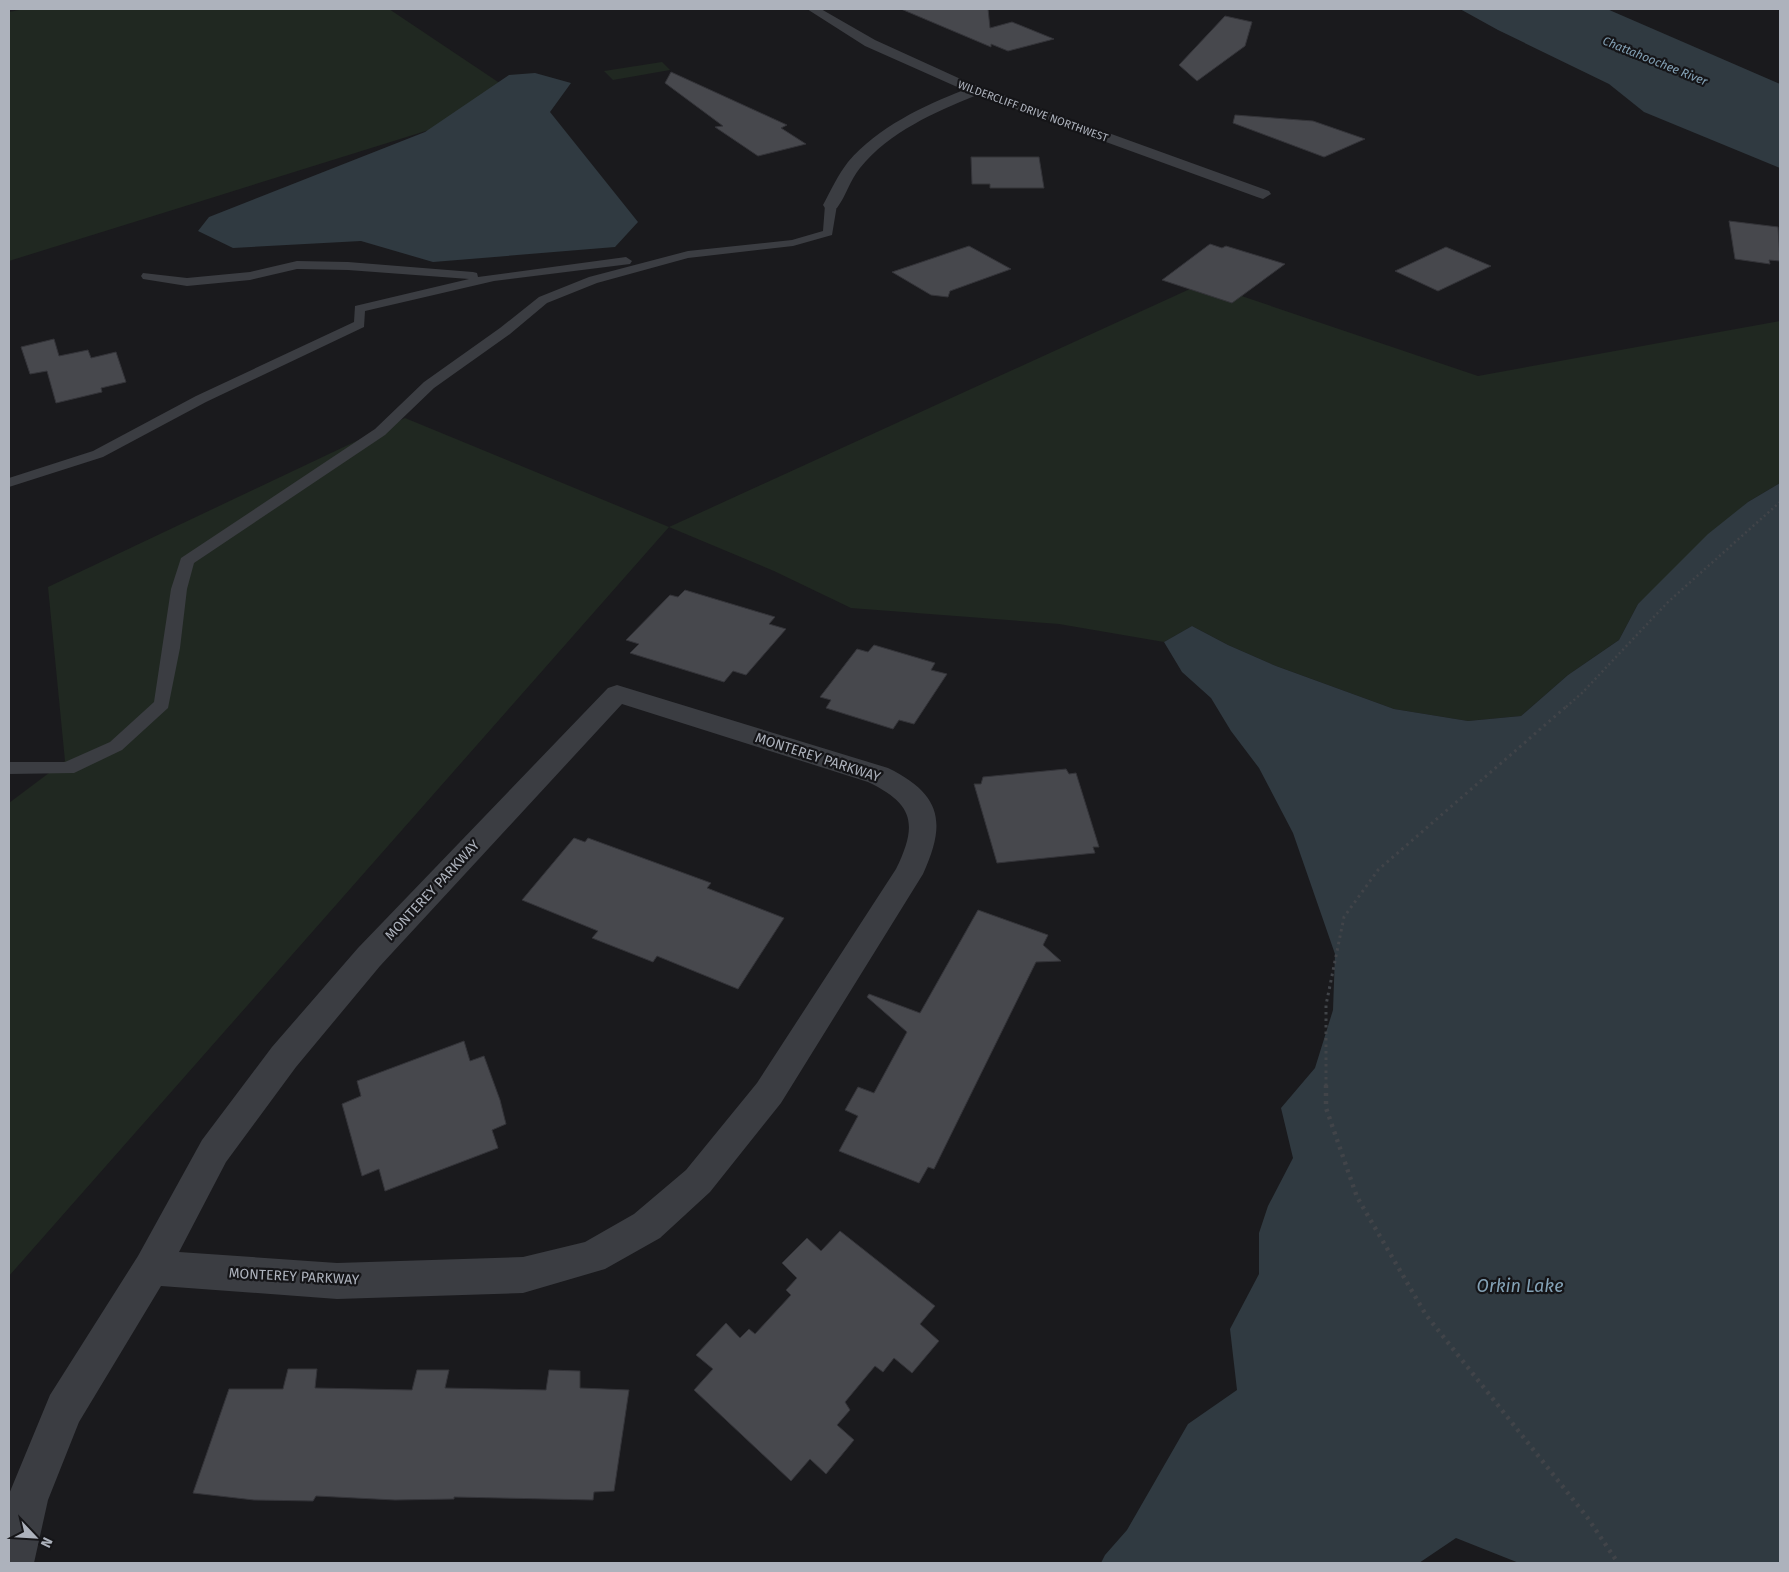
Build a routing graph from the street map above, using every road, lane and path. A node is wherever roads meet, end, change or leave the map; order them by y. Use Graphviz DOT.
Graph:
graph roads {
  1 [pos="813,9"];
  2 [pos="975,91"];
  3 [pos="1263,194"];
  4 [pos="831,205"];
  5 [pos="688,254"];
  6 [pos="147,276"];
  7 [pos="494,277"];
  8 [pos="9,483"];
  9 [pos="1780,502"];
  10 [pos="9,768"];
  11 [pos="151,1268"];
  12 [pos="13,1563"];
  13 [pos="1618,1563"];
  1 -- 2 [label="street, WILDERCLIFF DRIVE NORTHWEST"];
  2 -- 3 [label="street, WILDERCLIFF DRIVE NORTHWEST"];
  2 -- 4 [label="street"];
  4 -- 5 [label="lane"];
  5 -- 7 [label="lane"];
  5 -- 10 [label="lane"];
  6 -- 7 [label="lane"];
  7 -- 8 [label="lane"];
  9 -- 13 [label="path"];
  11 -- 11 [label="street, MONTEREY PARKWAY"];
  11 -- 12 [label="street, MONTEREY PARKWAY"];
}
